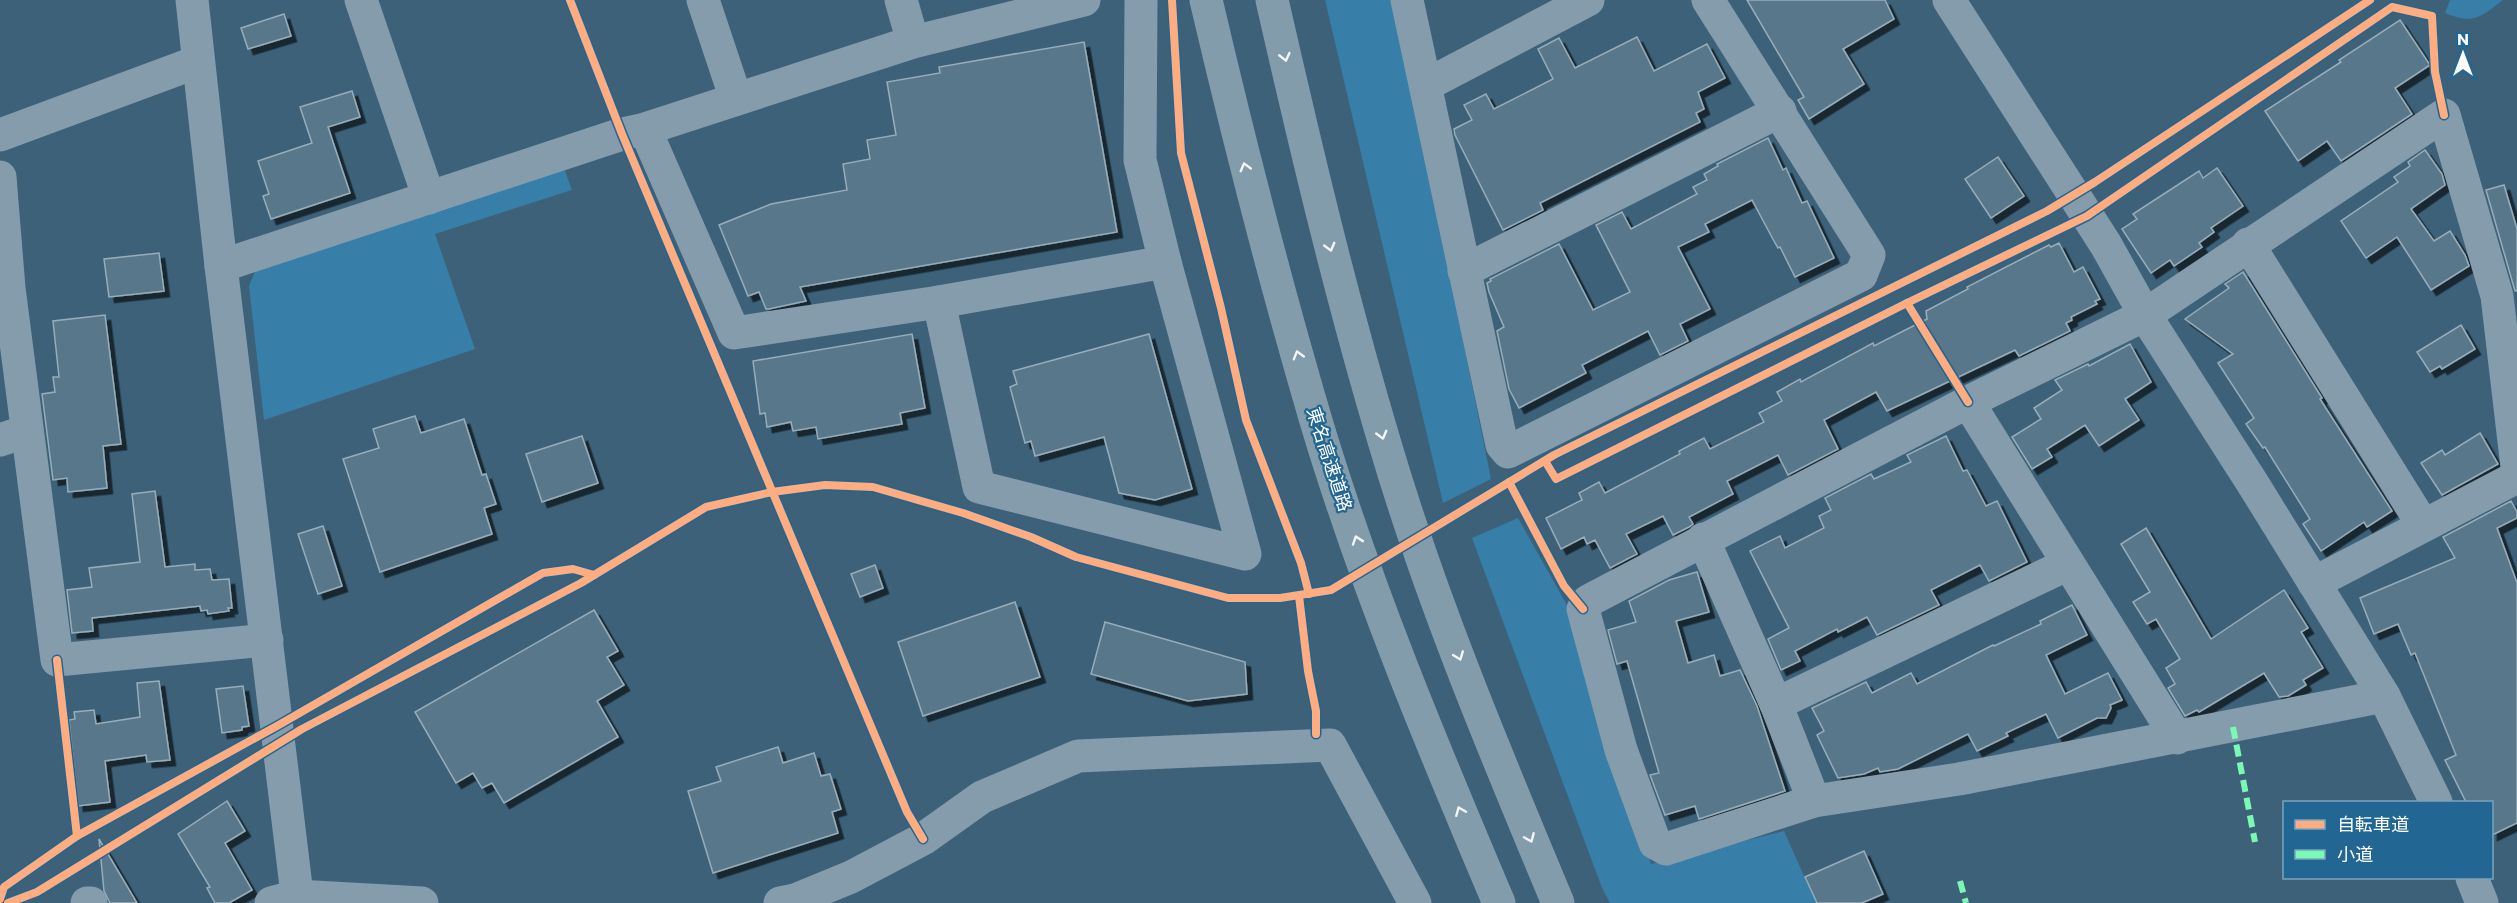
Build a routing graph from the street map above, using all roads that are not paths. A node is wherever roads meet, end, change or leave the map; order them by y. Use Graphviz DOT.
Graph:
graph roads {
  1 [pos="192,0"];
  2 [pos="361,0"];
  3 [pos="703,0"];
  4 [pos="901,0"];
  5 [pos="1084,0"];
  6 [pos="1141,0"];
  7 [pos="1206,0"];
  8 [pos="1272,0"];
  9 [pos="1407,0"];
  10 [pos="1588,0"];
  11 [pos="1708,0"];
  12 [pos="1949,0"];
  13 [pos="913,42"];
  14 [pos="197,62"];
  15 [pos="1426,85"];
  16 [pos="736,99"];
  17 [pos="1780,111"];
  18 [pos="645,129"];
  19 [pos="0,135"];
  20 [pos="0,177"];
  21 [pos="429,198"];
  22 [pos="2248,244"];
  23 [pos="1165,262"];
  24 [pos="221,266"];
  25 [pos="1464,271"];
  26 [pos="4,290"];
  27 [pos="939,302"];
  28 [pos="2145,315"];
  29 [pos="1968,402"];
  30 [pos="13,436"];
  31 [pos="2517,467"];
  32 [pos="2517,477"];
  33 [pos="2422,525"];
  34 [pos="1703,539"];
  35 [pos="2068,564"];
  36 [pos="2314,583"];
  37 [pos="267,640"];
  38 [pos="2384,696"];
  39 [pos="1776,704"];
  40 [pos="2177,738"];
  41 [pos="1814,801"];
  42 [pos="2436,801"];
  43 [pos="2472,879"];
  44 [pos="289,900"];
  45 [pos="422,903"];
  46 [pos="780,903"];
  47 [pos="1415,903"];
  48 [pos="1499,903"];
  49 [pos="1558,903"];
  50 [pos="2482,903"];
  1 -- 14 [label="street"];
  2 -- 21 [label="street"];
  3 -- 16 [label="street"];
  4 -- 13 [label="street"];
  5 -- 13 [label="street"];
  6 -- 23 [label="street"];
  48 -- 7 [label="highway, 東名高速道路, one-way"];
  8 -- 49 [label="highway, one-way"];
  9 -- 15 [label="street"];
  10 -- 15 [label="street"];
  11 -- 17 [label="street"];
  12 -- 28 [label="street"];
  13 -- 16 [label="street"];
  14 -- 19 [label="street"];
  14 -- 24 [label="street"];
  15 -- 25 [label="street"];
  16 -- 18 [label="street"];
  17 -- 25 [label="street"];
  17 -- 25 [label="street"];
  18 -- 21 [label="street"];
  18 -- 27 [label="street"];
  20 -- 26 [label="street"];
  21 -- 24 [label="street"];
  22 -- 28 [label="street"];
  22 -- 31 [label="street"];
  22 -- 33 [label="street"];
  23 -- 27 [label="street"];
  23 -- 27 [label="street"];
  24 -- 37 [label="street"];
  26 -- 30 [label="street"];
  28 -- 29 [label="street"];
  28 -- 36 [label="street"];
  29 -- 34 [label="street"];
  29 -- 35 [label="street"];
  30 -- 37 [label="street"];
  32 -- 33 [label="street"];
  33 -- 36 [label="street"];
  34 -- 39 [label="street"];
  34 -- 41 [label="street"];
  35 -- 39 [label="street"];
  35 -- 40 [label="street"];
  36 -- 38 [label="street"];
  37 -- 44 [label="street"];
  38 -- 40 [label="street"];
  38 -- 42 [label="street"];
  39 -- 41 [label="street"];
  40 -- 41 [label="street"];
  43 -- 50 [label="street"];
  44 -- 45 [label="street"];
  46 -- 47 [label="street"];
}
